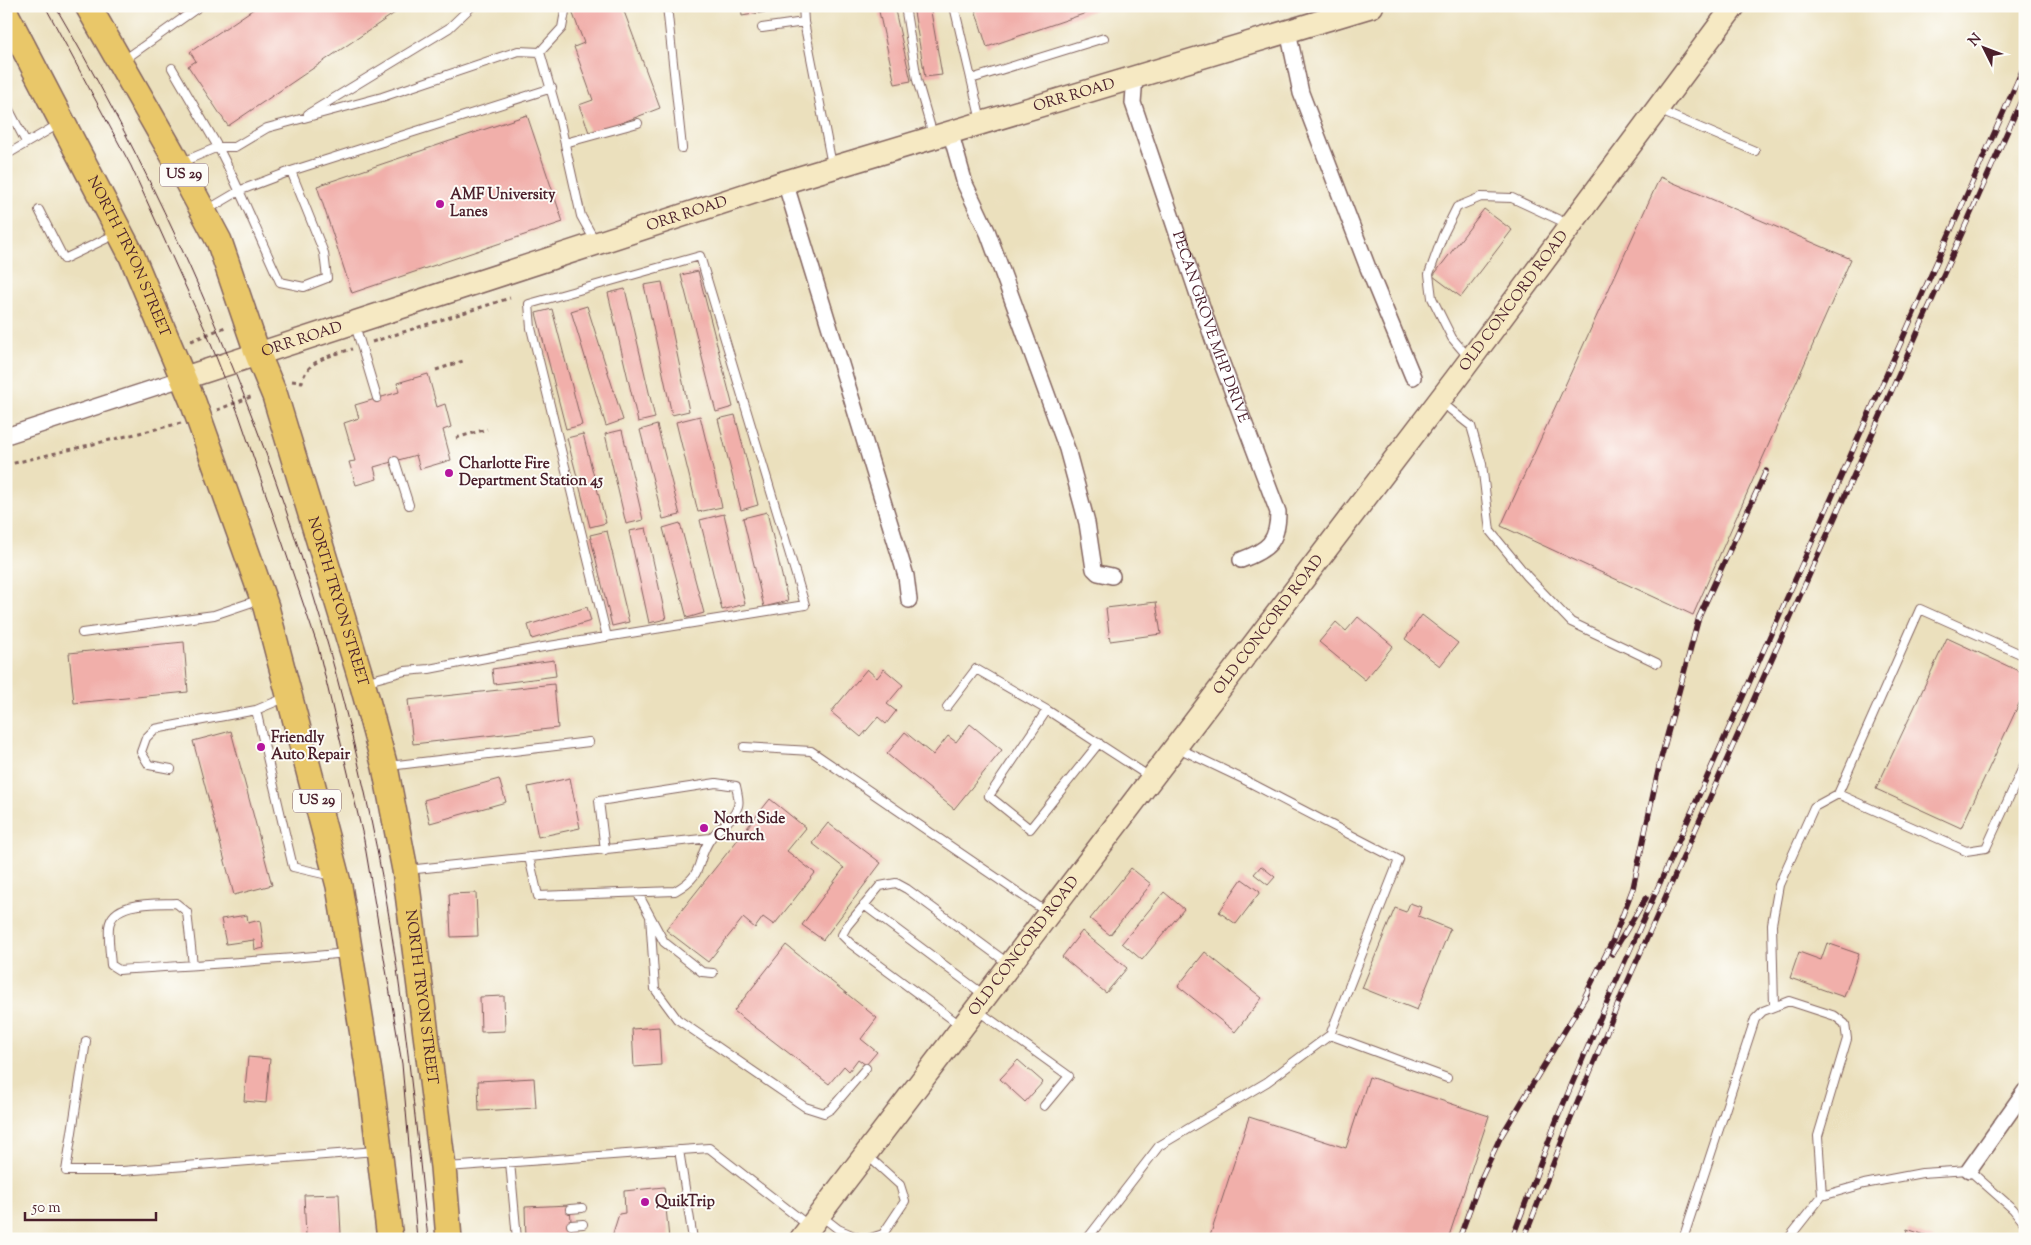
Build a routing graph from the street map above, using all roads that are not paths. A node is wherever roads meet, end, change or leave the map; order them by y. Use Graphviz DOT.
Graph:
graph roads {
  1 [pos="88,6"];
  2 [pos="200,6"];
  3 [pos="472,6"];
  4 [pos="566,6"];
  5 [pos="668,6"];
  6 [pos="803,6"];
  7 [pos="905,6"];
  8 [pos="954,6"];
  9 [pos="1734,6"];
  10 [pos="1362,8"];
  11 [pos="6,14"];
  12 [pos="804,22"];
  13 [pos="762,28"];
  14 [pos="1288,31"];
  15 [pos="1104,38"];
  16 [pos="540,52"];
  17 [pos="120,63"];
  18 [pos="172,68"];
  19 [pos="1135,76"];
  20 [pos="971,79"];
  21 [pos="552,88"];
  22 [pos="6,104"];
  23 [pos="1656,110"];
  24 [pos="300,119"];
  25 [pos="63,121"];
  26 [pos="638,123"];
  27 [pos="981,123"];
  28 [pos="942,134"];
  29 [pos="26,142"];
  30 [pos="565,143"];
  31 [pos="218,147"];
  32 [pos="682,148"];
  33 [pos="1755,151"];
  34 [pos="6,155"];
  35 [pos="178,164"];
  36 [pos="833,167"];
  37 [pos="291,171"];
  38 [pos="785,182"];
  39 [pos="241,190"];
  40 [pos="39,210"];
  41 [pos="203,212"];
  42 [pos="1569,225"];
  43 [pos="120,232"];
  44 [pos="597,244"];
  45 [pos="354,324"];
  46 [pos="258,355"];
  47 [pos="1470,359"];
  48 [pos="1413,377"];
  49 [pos="184,378"];
  50 [pos="377,398"];
  51 [pos="1439,401"];
  52 [pos="6,436"];
  53 [pos="396,461"];
  54 [pos="409,505"];
  55 [pos="1241,560"];
  56 [pos="1112,576"];
  57 [pos="263,599"];
  58 [pos="909,600"];
  59 [pos="82,633"];
  60 [pos="606,637"];
  61 [pos="2025,656"];
  62 [pos="1657,663"];
  63 [pos="362,682"];
  64 [pos="289,696"];
  65 [pos="947,707"];
  66 [pos="256,710"];
  67 [pos="1047,710"];
  68 [pos="588,742"];
  69 [pos="1099,743"];
  70 [pos="744,747"];
  71 [pos="1176,747"];
  72 [pos="2025,763"];
  73 [pos="385,767"];
  74 [pos="171,769"];
  75 [pos="1152,778"];
  76 [pos="1838,794"];
  77 [pos="711,838"];
  78 [pos="605,850"];
  79 [pos="529,858"];
  80 [pos="406,870"];
  81 [pos="336,876"];
  82 [pos="637,892"];
  83 [pos="864,905"];
  84 [pos="1048,913"];
  85 [pos="650,916"];
  86 [pos="351,953"];
  87 [pos="1009,964"];
  88 [pos="193,965"];
  89 [pos="713,973"];
  90 [pos="1774,1006"];
  91 [pos="974,1010"];
  92 [pos="1330,1035"];
  93 [pos="86,1041"];
  94 [pos="866,1068"];
  95 [pos="1447,1078"];
  96 [pos="2025,1091"];
  97 [pos="1044,1106"];
  98 [pos="380,1150"];
  99 [pos="679,1150"];
  100 [pos="866,1154"];
  101 [pos="510,1162"];
  102 [pos="443,1167"];
  103 [pos="1969,1170"];
  104 [pos="1822,1196"];
  105 [pos="582,1208"];
  106 [pos="570,1209"];
  107 [pos="515,1214"];
  108 [pos="524,1214"];
  109 [pos="583,1224"];
  110 [pos="2025,1224"];
  111 [pos="571,1225"];
  112 [pos="810,1227"];
  113 [pos="525,1229"];
  114 [pos="516,1235"];
  115 [pos="390,1239"];
  116 [pos="449,1239"];
  117 [pos="694,1239"];
  118 [pos="862,1239"];
  119 [pos="868,1239"];
  120 [pos="1087,1239"];
  121 [pos="1683,1239"];
  122 [pos="1788,1239"];
  1 -- 17 [label="main road, NORTH TRYON STREET / US 29"];
  2 -- 17 [label="lane"];
  3 -- 24 [label="lane"];
  4 -- 16 [label="lane"];
  5 -- 32 [label="lane"];
  6 -- 12 [label="lane"];
  7 -- 28 [label="lane"];
  8 -- 20 [label="lane"];
  9 -- 23 [label="street, OLD CONCORD ROAD"];
  10 -- 14 [label="street, ORR ROAD"];
  11 -- 25 [label="main road, NORTH TRYON STREET / US 29"];
  12 -- 13 [label="lane"];
  12 -- 36 [label="lane"];
  14 -- 19 [label="street, ORR ROAD"];
  14 -- 48 [label="street"];
  15 -- 20 [label="lane"];
  16 -- 21 [label="lane"];
  16 -- 24 [label="lane"];
  17 -- 35 [label="main road, NORTH TRYON STREET / US 29"];
  18 -- 31 [label="lane"];
  19 -- 27 [label="street, ORR ROAD"];
  19 -- 55 [label="street, PECAN GROVE MHP DRIVE"];
  20 -- 27 [label="lane"];
  21 -- 30 [label="lane"];
  21 -- 37 [label="lane"];
  22 -- 29 [label="lane"];
  23 -- 33 [label="lane"];
  23 -- 42 [label="street, OLD CONCORD ROAD"];
  24 -- 31 [label="lane"];
  25 -- 29 [label="lane"];
  25 -- 43 [label="main road, NORTH TRYON STREET / US 29"];
  26 -- 30 [label="lane"];
  27 -- 28 [label="street, ORR ROAD"];
  28 -- 36 [label="street, ORR ROAD"];
  28 -- 56 [label="street"];
  29 -- 34 [label="lane"];
  30 -- 44 [label="lane"];
  31 -- 35 [label="lane"];
  31 -- 39 [label="lane"];
  35 -- 41 [label="main road, NORTH TRYON STREET / US 29"];
  36 -- 38 [label="street, ORR ROAD"];
  37 -- 39 [label="lane"];
  37 -- 39 [label="lane"];
  38 -- 44 [label="street, ORR ROAD"];
  38 -- 58 [label="street"];
  39 -- 41 [label="lane"];
  40 -- 43 [label="lane"];
  41 -- 46 [label="main road, NORTH TRYON STREET / US 29"];
  42 -- 47 [label="street, OLD CONCORD ROAD"];
  42 -- 47 [label="lane"];
  43 -- 49 [label="main road, NORTH TRYON STREET / US 29"];
  44 -- 45 [label="street, ORR ROAD"];
  45 -- 46 [label="street, ORR ROAD"];
  45 -- 50 [label="lane"];
  46 -- 49 [label="street, ORR ROAD"];
  46 -- 63 [label="main road, NORTH TRYON STREET / US 29"];
  47 -- 51 [label="street, OLD CONCORD ROAD"];
  49 -- 52 [label="street, ORR ROAD"];
  49 -- 57 [label="main road, NORTH TRYON STREET / US 29"];
  51 -- 62 [label="lane"];
  51 -- 71 [label="street, OLD CONCORD ROAD"];
  53 -- 54 [label="lane"];
  57 -- 59 [label="lane"];
  57 -- 64 [label="main road, NORTH TRYON STREET / US 29"];
  60 -- 60 [label="lane"];
  60 -- 63 [label="lane"];
  61 -- 76 [label="lane"];
  63 -- 73 [label="main road, NORTH TRYON STREET / US 29"];
  64 -- 66 [label="lane"];
  64 -- 81 [label="main road, NORTH TRYON STREET / US 29"];
  65 -- 67 [label="lane"];
  66 -- 74 [label="lane"];
  66 -- 81 [label="lane"];
  67 -- 69 [label="lane"];
  67 -- 69 [label="lane"];
  68 -- 73 [label="lane"];
  69 -- 75 [label="lane"];
  70 -- 84 [label="lane"];
  71 -- 75 [label="street, OLD CONCORD ROAD"];
  71 -- 92 [label="lane"];
  72 -- 76 [label="lane"];
  73 -- 80 [label="main road, NORTH TRYON STREET / US 29"];
  75 -- 84 [label="street, OLD CONCORD ROAD"];
  76 -- 90 [label="lane"];
  77 -- 78 [label="lane"];
  77 -- 78 [label="lane"];
  77 -- 82 [label="lane"];
  78 -- 79 [label="lane"];
  79 -- 80 [label="lane"];
  79 -- 82 [label="lane"];
  80 -- 102 [label="main road, NORTH TRYON STREET / US 29"];
  81 -- 86 [label="main road, NORTH TRYON STREET / US 29"];
  82 -- 85 [label="lane"];
  83 -- 87 [label="lane"];
  83 -- 91 [label="lane"];
  83 -- 91 [label="lane"];
  84 -- 87 [label="street, OLD CONCORD ROAD"];
  85 -- 89 [label="lane"];
  85 -- 94 [label="lane"];
  86 -- 88 [label="lane"];
  86 -- 98 [label="main road, NORTH TRYON STREET / US 29"];
  87 -- 91 [label="street, OLD CONCORD ROAD"];
  88 -- 88 [label="lane"];
  90 -- 104 [label="lane"];
  90 -- 121 [label="lane"];
  91 -- 97 [label="lane"];
  91 -- 100 [label="street, OLD CONCORD ROAD"];
  92 -- 95 [label="lane"];
  92 -- 120 [label="lane"];
  93 -- 98 [label="lane"];
  96 -- 103 [label="street"];
  98 -- 115 [label="main road, NORTH TRYON STREET / US 29"];
  99 -- 101 [label="lane"];
  99 -- 112 [label="lane"];
  99 -- 117 [label="lane"];
  100 -- 112 [label="street, OLD CONCORD ROAD"];
  100 -- 119 [label="lane"];
  101 -- 102 [label="lane"];
  101 -- 107 [label="lane"];
  102 -- 116 [label="main road, NORTH TRYON STREET / US 29"];
  103 -- 104 [label="lane"];
  103 -- 110 [label="lane"];
  104 -- 122 [label="lane"];
  105 -- 106 [label="lane"];
  107 -- 108 [label="lane"];
  107 -- 114 [label="lane"];
  109 -- 111 [label="lane"];
  112 -- 118 [label="lane"];
  113 -- 114 [label="lane"];
}
